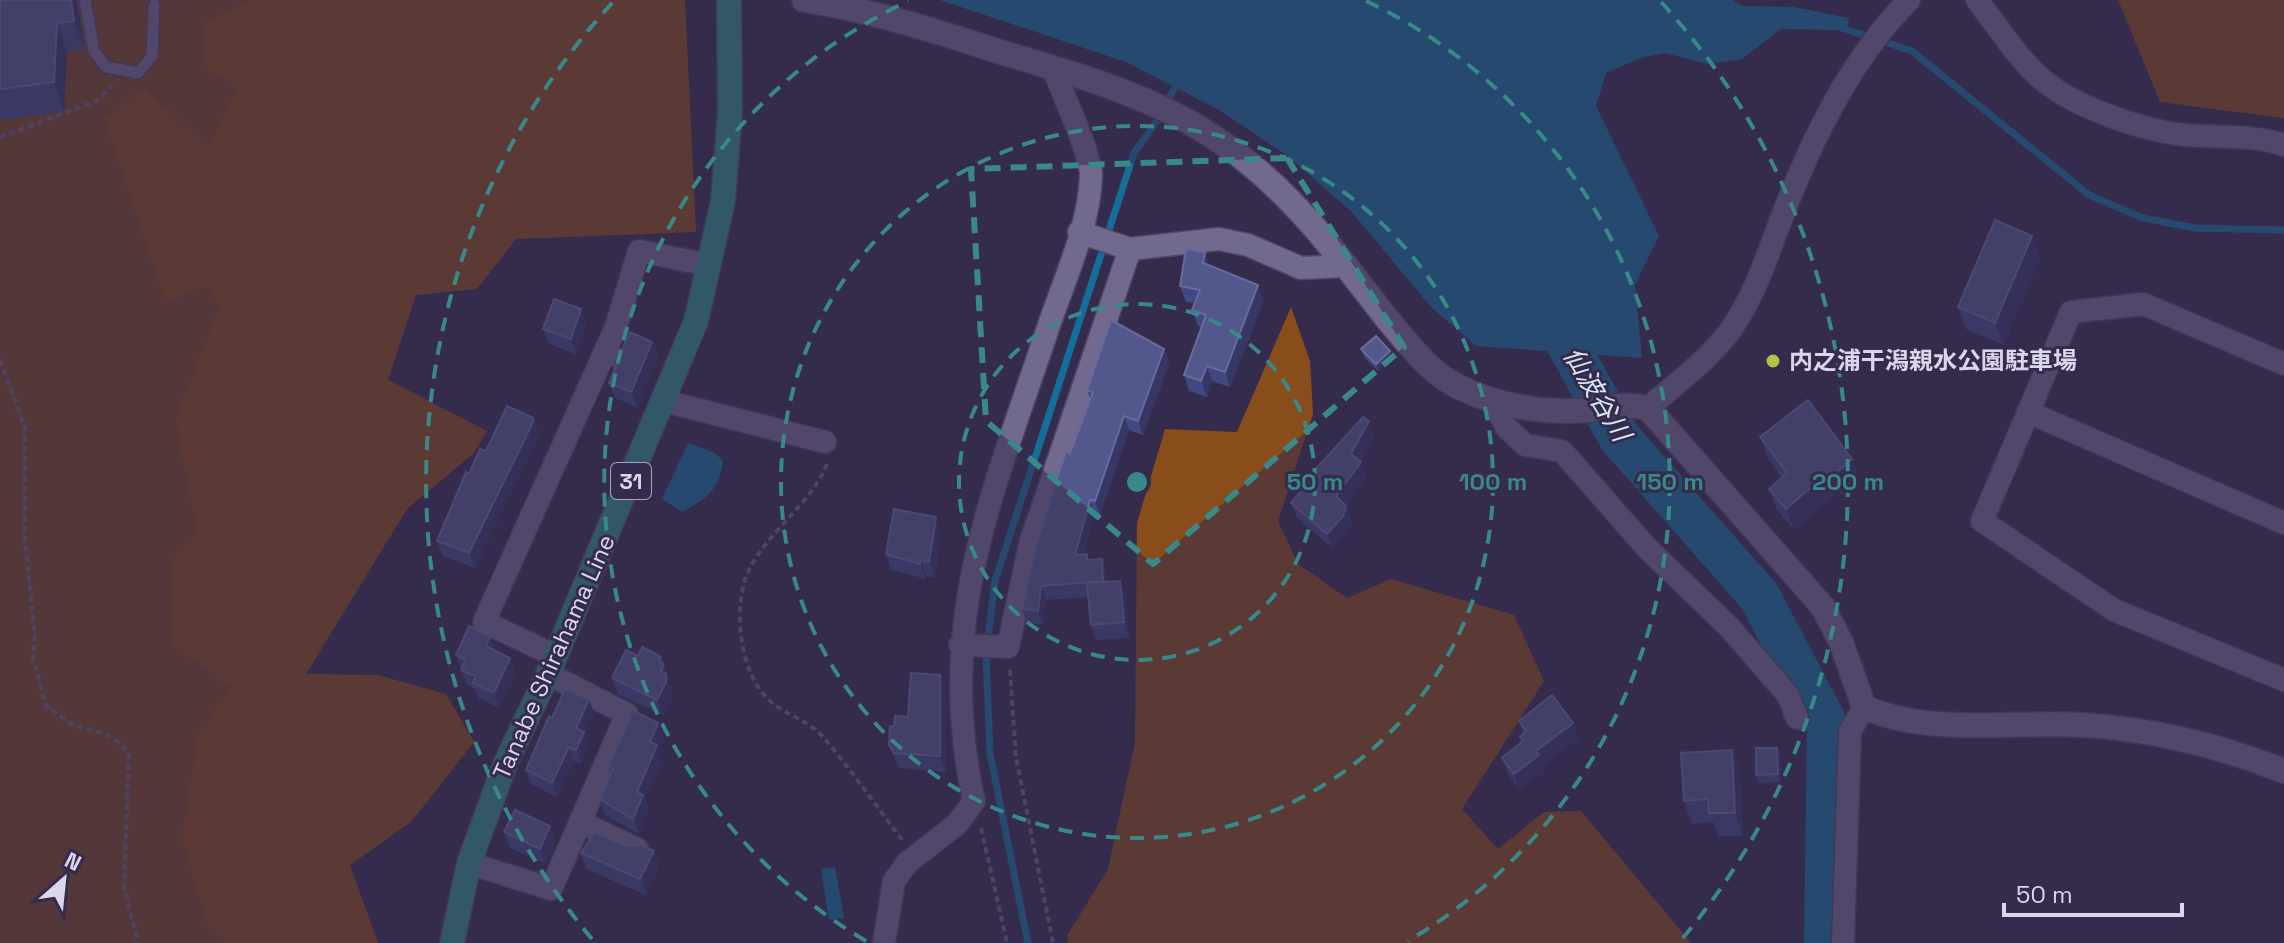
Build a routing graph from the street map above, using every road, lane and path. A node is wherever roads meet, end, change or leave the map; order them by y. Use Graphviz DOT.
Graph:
graph roads {
  1 [pos="85,0"];
  2 [pos="729,0"];
  3 [pos="804,0"];
  4 [pos="1909,0"];
  5 [pos="1977,0"];
  6 [pos="154,5"];
  7 [pos="1053,68"];
  8 [pos="125,70"];
  9 [pos="0,137"];
  10 [pos="2284,145"];
  11 [pos="1085,234"];
  12 [pos="1125,247"];
  13 [pos="709,265"];
  14 [pos="1344,266"];
  15 [pos="0,360"];
  16 [pos="2284,364"];
  17 [pos="664,401"];
  18 [pos="1498,401"];
  19 [pos="1638,406"];
  20 [pos="2028,412"];
  21 [pos="825,442"];
  22 [pos="2284,523"];
  23 [pos="966,645"];
  24 [pos="1003,647"];
  25 [pos="552,665"];
  26 [pos="2284,680"];
  27 [pos="1864,707"];
  28 [pos="1797,718"];
  29 [pos="2284,771"];
  30 [pos="974,801"];
  31 [pos="580,822"];
  32 [pos="637,849"];
  33 [pos="915,857"];
  34 [pos="469,863"];
  35 [pos="138,943"];
  36 [pos="452,943"];
  37 [pos="884,943"];
  38 [pos="1007,943"];
  39 [pos="1053,943"];
  40 [pos="1843,943"];
  1 -- 8 [label="lane"];
  2 -- 13 [label="main road, Tanabe Shirahama Line / 31"];
  3 -- 7 [label="street"];
  4 -- 19 [label="street"];
  5 -- 10 [label="street"];
  6 -- 8 [label="lane"];
  7 -- 11 [label="street"];
  7 -- 14 [label="street"];
  8 -- 9 [label="path"];
  11 -- 12 [label="street"];
  11 -- 23 [label="street"];
  12 -- 14 [label="street"];
  12 -- 24 [label="street"];
  13 -- 17 [label="main road, Tanabe Shirahama Line / 31"];
  13 -- 25 [label="street"];
  14 -- 18 [label="street"];
  15 -- 35 [label="path"];
  16 -- 20 [label="street"];
  17 -- 21 [label="street"];
  17 -- 25 [label="main road, Tanabe Shirahama Line / 31"];
  18 -- 19 [label="street"];
  18 -- 28 [label="street"];
  19 -- 27 [label="street"];
  20 -- 22 [label="street"];
  20 -- 26 [label="street"];
  21 -- 33 [label="path"];
  23 -- 24 [label="street"];
  23 -- 30 [label="street"];
  24 -- 39 [label="path"];
  25 -- 31 [label="street"];
  25 -- 34 [label="main road, Tanabe Shirahama Line / 31"];
  27 -- 29 [label="street"];
  27 -- 40 [label="street"];
  30 -- 33 [label="street"];
  30 -- 38 [label="path"];
  31 -- 32 [label="street"];
  31 -- 34 [label="street"];
  33 -- 37 [label="street"];
  34 -- 36 [label="main road, Tanabe Shirahama Line / 31"];
}
